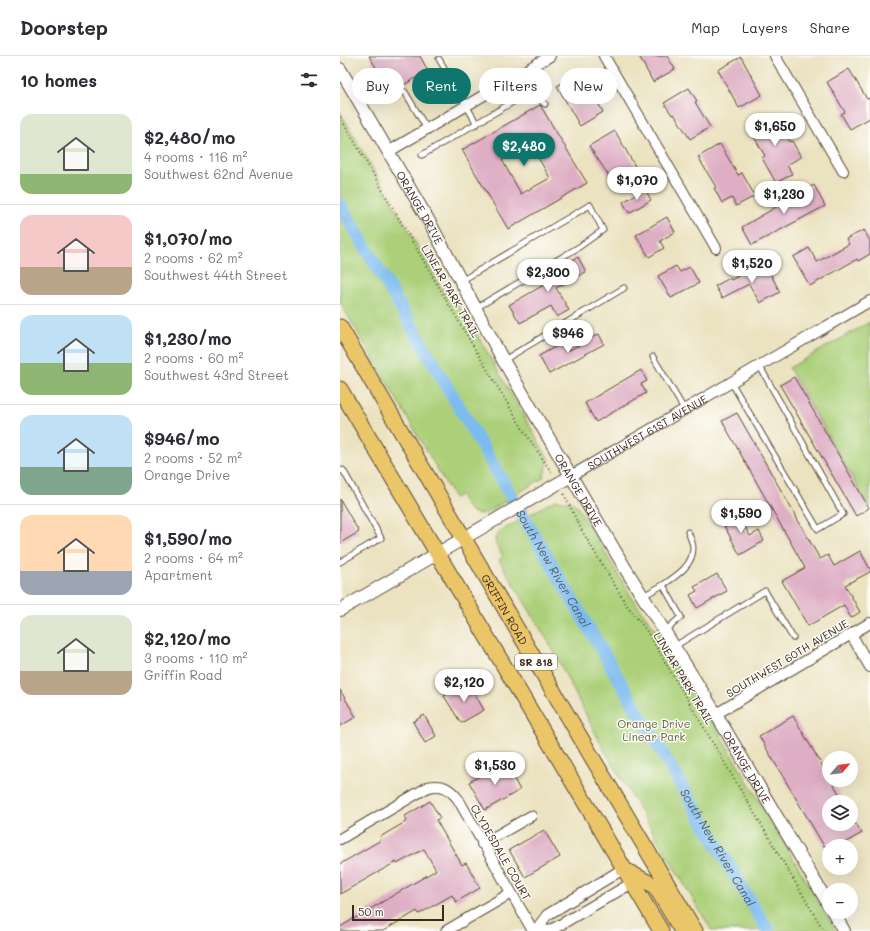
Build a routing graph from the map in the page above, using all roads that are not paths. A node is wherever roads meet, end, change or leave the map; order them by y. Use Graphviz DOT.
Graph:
graph roads {
  1 [pos="550,56"];
  2 [pos="604,56"];
  3 [pos="775,56"];
  4 [pos="439,59"];
  5 [pos="340,69"];
  6 [pos="405,92"];
  7 [pos="510,104"];
  8 [pos="466,105"];
  9 [pos="477,124"];
  10 [pos="426,129"];
  11 [pos="388,152"];
  12 [pos="422,155"];
  13 [pos="843,171"];
  14 [pos="716,248"];
  15 [pos="461,282"];
  16 [pos="624,288"];
  17 [pos="870,300"];
  18 [pos="475,309"];
  19 [pos="340,327"];
  20 [pos="653,357"];
  21 [pos="503,360"];
  22 [pos="759,366"];
  23 [pos="731,382"];
  24 [pos="342,398"];
  25 [pos="684,409"];
  26 [pos="341,469"];
  27 [pos="571,476"];
  28 [pos="688,532"];
  29 [pos="464,538"];
  30 [pos="437,553"];
  31 [pos="340,562"];
  32 [pos="663,585"];
  33 [pos="643,596"];
  34 [pos="340,610"];
  35 [pos="870,623"];
  36 [pos="666,632"];
  37 [pos="850,634"];
  38 [pos="793,638"];
  39 [pos="675,646"];
  40 [pos="870,667"];
  41 [pos="716,714"];
  42 [pos="530,816"];
  43 [pos="340,839"];
  44 [pos="482,844"];
  45 [pos="623,869"];
  46 [pos="632,883"];
  47 [pos="511,893"];
  48 [pos="822,893"];
  49 [pos="837,919"];
  50 [pos="446,931"];
  51 [pos="534,931"];
  52 [pos="542,931"];
  53 [pos="661,931"];
  54 [pos="682,931"];
  55 [pos="695,931"];
  56 [pos="844,931"];
  1 -- 8 [label="street"];
  2 -- 14 [label="street"];
  3 -- 13 [label="street"];
  4 -- 8 [label="lane"];
  5 -- 11 [label="street, ORANGE DRIVE"];
  6 -- 10 [label="lane"];
  7 -- 9 [label="lane"];
  8 -- 9 [label="lane"];
  8 -- 10 [label="street"];
  9 -- 12 [label="lane"];
  10 -- 11 [label="street"];
  11 -- 15 [label="street, ORANGE DRIVE"];
  15 -- 18 [label="street, ORANGE DRIVE"];
  15 -- 18 [label="lane"];
  16 -- 21 [label="lane"];
  17 -- 22 [label="street, SOUTHWEST 61ST AVENUE"];
  18 -- 21 [label="street, ORANGE DRIVE"];
  19 -- 29 [label="main road, GRIFFIN ROAD / SR 818"];
  20 -- 25 [label="lane"];
  21 -- 27 [label="street, ORANGE DRIVE"];
  22 -- 23 [label="street, SOUTHWEST 61ST AVENUE"];
  22 -- 23 [label="lane"];
  23 -- 25 [label="street, SOUTHWEST 61ST AVENUE"];
  24 -- 30 [label="main road, SR 818"];
  25 -- 27 [label="street, SOUTHWEST 61ST AVENUE"];
  26 -- 31 [label="lane"];
  27 -- 29 [label="street, SOUTHWEST 61ST AVENUE"];
  27 -- 33 [label="street, ORANGE DRIVE"];
  28 -- 32 [label="lane"];
  29 -- 30 [label="street, SOUTHWEST 61ST AVENUE"];
  29 -- 55 [label="main road, GRIFFIN ROAD / SR 818"];
  30 -- 34 [label="street, SOUTHWEST 61ST AVENUE"];
  30 -- 45 [label="main road, SR 818"];
  32 -- 33 [label="lane"];
  32 -- 36 [label="lane"];
  33 -- 36 [label="street, ORANGE DRIVE"];
  35 -- 37 [label="street, SOUTHWEST 60TH AVENUE"];
  36 -- 39 [label="street, ORANGE DRIVE"];
  37 -- 40 [label="street"];
  37 -- 41 [label="street, SOUTHWEST 60TH AVENUE"];
  38 -- 39 [label="lane"];
  39 -- 41 [label="street, ORANGE DRIVE"];
  41 -- 48 [label="street, ORANGE DRIVE"];
  42 -- 44 [label="street"];
  43 -- 44 [label="street, CLYDESDALE COURT"];
  44 -- 47 [label="street, CLYDESDALE COURT"];
  45 -- 46 [label="main road, SR 818"];
  45 -- 51 [label="street"];
  45 -- 54 [label="main road"];
  46 -- 52 [label="street"];
  46 -- 53 [label="main road, SR 818"];
  47 -- 50 [label="street"];
  47 -- 51 [label="street, CLYDESDALE COURT"];
  49 -- 56 [label="street"];
}
